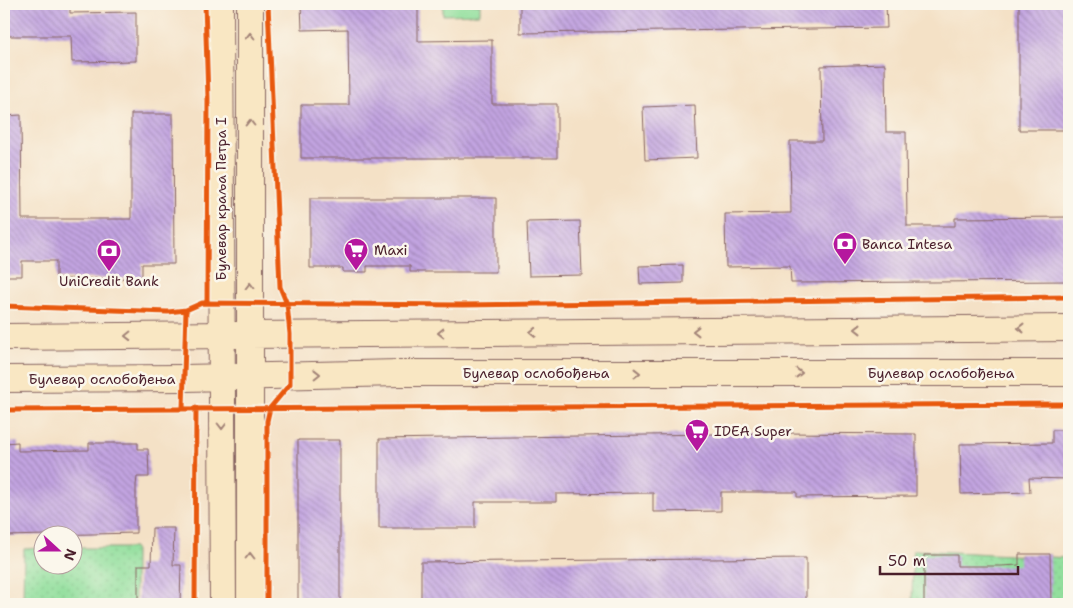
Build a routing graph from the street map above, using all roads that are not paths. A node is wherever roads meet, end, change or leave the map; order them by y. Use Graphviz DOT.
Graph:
graph roads {
  1 [pos="220,4"];
  2 [pos="250,4"];
  3 [pos="1069,328"];
  4 [pos="251,334"];
  5 [pos="222,335"];
  6 [pos="4,337"];
  7 [pos="1069,373"];
  8 [pos="251,376"];
  9 [pos="222,377"];
  10 [pos="4,379"];
  11 [pos="223,604"];
  12 [pos="250,604"];
  1 -- 5 [label="main road, Булевар краља Петра I"];
  4 -- 2 [label="main road, one-way"];
  3 -- 4 [label="main road, one-way"];
  4 -- 5 [label="main road"];
  4 -- 8 [label="main road"];
  5 -- 6 [label="main road, one-way"];
  5 -- 9 [label="main road, Булевар краља Петра I"];
  8 -- 7 [label="main road, Булевар ослобођења, one-way"];
  8 -- 9 [label="main road, Булевар ослобођења"];
  12 -- 8 [label="main road, one-way"];
  9 -- 10 [label="main road, Булевар ослобођења"];
  9 -- 11 [label="main road, Булевар краља Петра I, one-way"];
}
